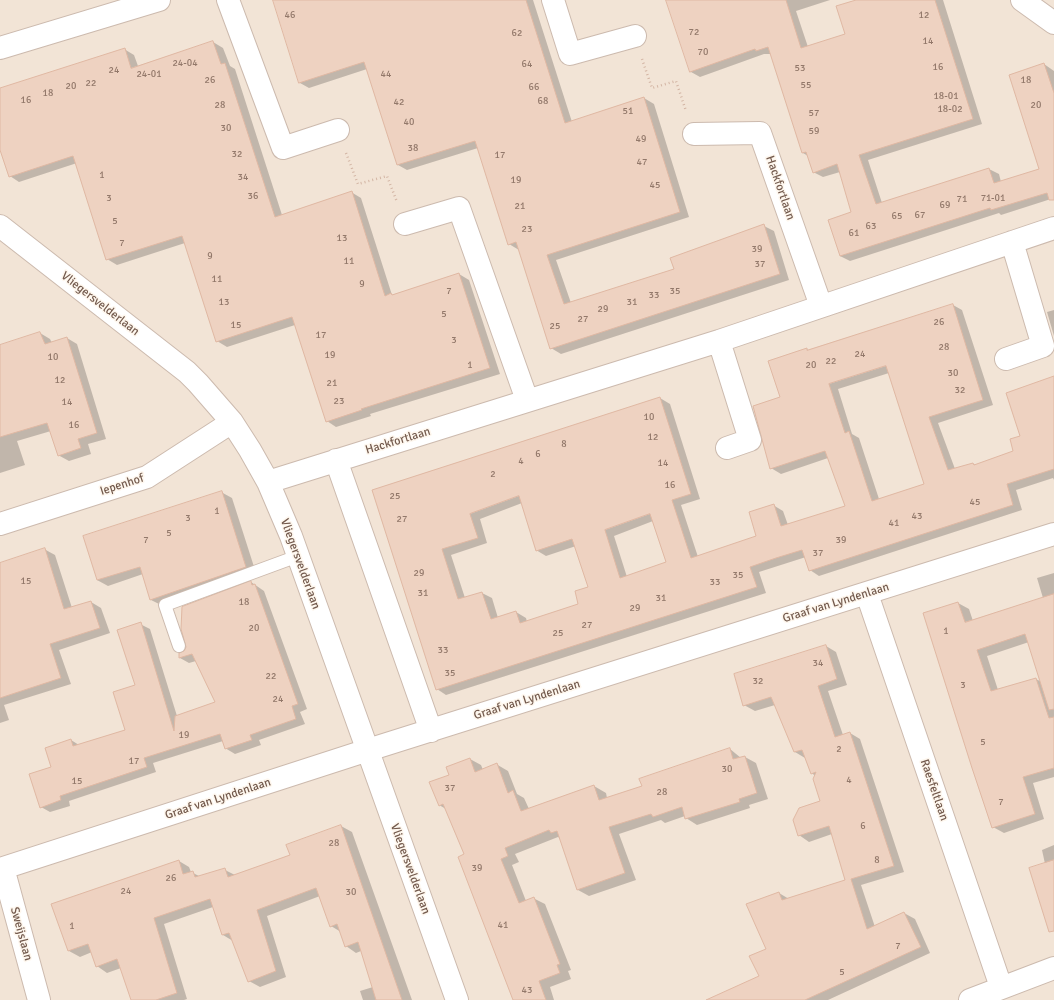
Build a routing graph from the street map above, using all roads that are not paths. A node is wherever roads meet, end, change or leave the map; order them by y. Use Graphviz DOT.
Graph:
graph roads {
  1 [pos="159,0"];
  2 [pos="228,0"];
  3 [pos="553,0"];
  4 [pos="1022,0"];
  5 [pos="1054,23"];
  6 [pos="635,36"];
  7 [pos="0,48"];
  8 [pos="338,130"];
  9 [pos="694,134"];
  10 [pos="405,224"];
  11 [pos="0,226"];
  12 [pos="1054,228"];
  13 [pos="1012,242"];
  14 [pos="821,306"];
  15 [pos="719,342"];
  16 [pos="1006,359"];
  17 [pos="527,400"];
  18 [pos="232,422"];
  19 [pos="727,448"];
  20 [pos="336,460"];
  21 [pos="268,482"];
  22 [pos="0,524"];
  23 [pos="1054,534"];
  24 [pos="298,556"];
  25 [pos="867,594"];
  26 [pos="179,646"];
  27 [pos="431,731"];
  28 [pos="368,750"];
  29 [pos="1,869"];
  30 [pos="1054,968"];
  31 [pos="1001,987"];
  32 [pos="39,1000"];
  33 [pos="457,1000"];
  34 [pos="970,1000"];
  1 -- 7 [label="street"];
  2 -- 8 [label="street"];
  3 -- 6 [label="street"];
  4 -- 5 [label="street"];
  9 -- 14 [label="street, Hackfortlaan"];
  10 -- 17 [label="street"];
  11 -- 18 [label="street, Vliegersvelderlaan"];
  12 -- 13 [label="street, Hackfortlaan"];
  13 -- 14 [label="street, Hackfortlaan"];
  13 -- 16 [label="street"];
  14 -- 15 [label="street, Hackfortlaan"];
  15 -- 17 [label="street, Hackfortlaan"];
  15 -- 19 [label="street"];
  17 -- 20 [label="street, Hackfortlaan"];
  18 -- 21 [label="street, Vliegersvelderlaan"];
  18 -- 22 [label="street, Iepenhof"];
  20 -- 21 [label="street, Hackfortlaan"];
  20 -- 27 [label="street"];
  21 -- 24 [label="street, Vliegersvelderlaan"];
  23 -- 25 [label="street, Graaf van Lyndenlaan"];
  24 -- 26 [label="lane"];
  24 -- 28 [label="street, Vliegersvelderlaan"];
  25 -- 27 [label="street, Graaf van Lyndenlaan"];
  25 -- 31 [label="street, Raesfeltlaan"];
  27 -- 28 [label="street, Graaf van Lyndenlaan"];
  28 -- 29 [label="street, Graaf van Lyndenlaan"];
  28 -- 33 [label="street, Vliegersvelderlaan"];
  29 -- 32 [label="street, Sweijslaan"];
  30 -- 31 [label="street"];
  31 -- 34 [label="street"];
}
